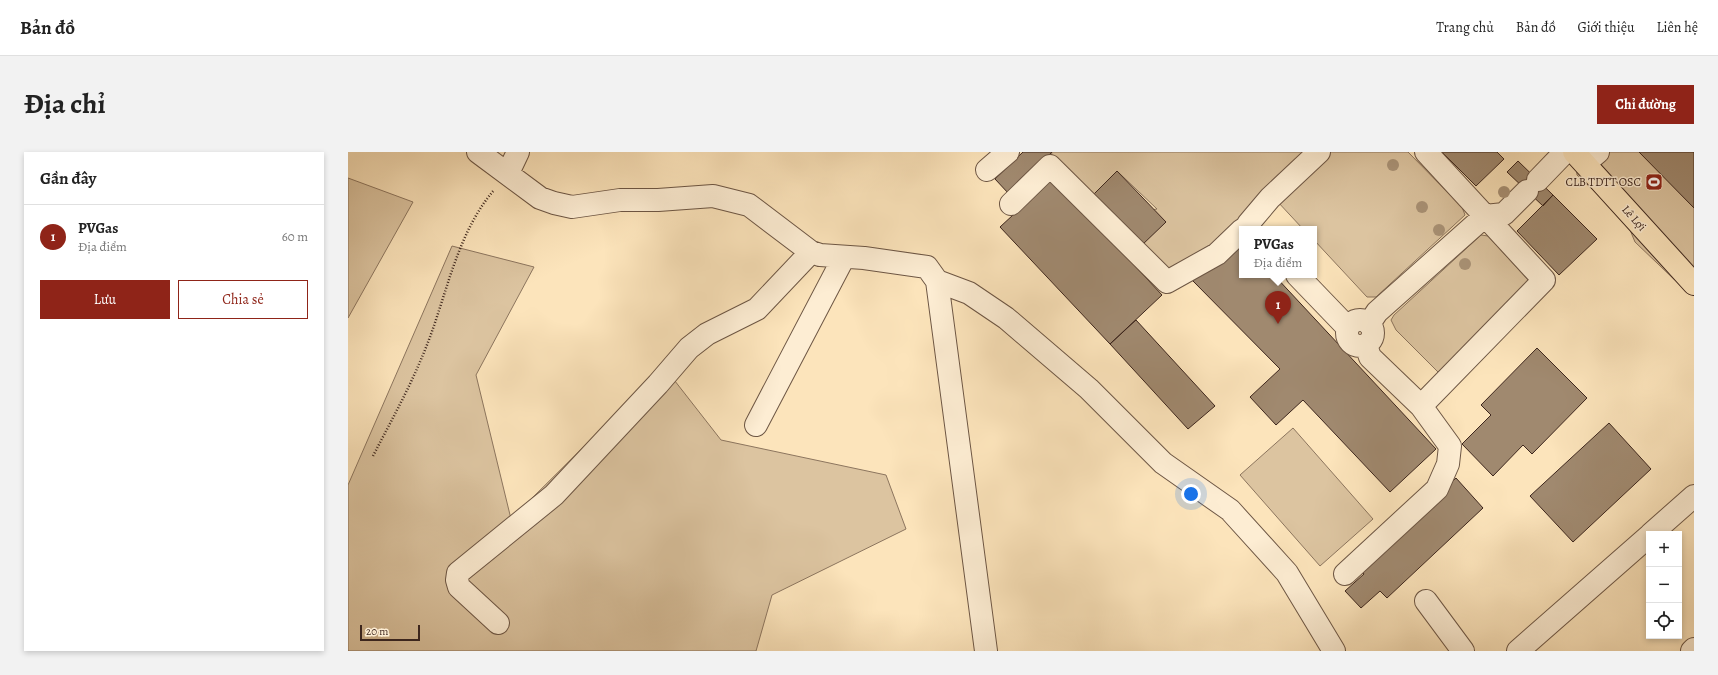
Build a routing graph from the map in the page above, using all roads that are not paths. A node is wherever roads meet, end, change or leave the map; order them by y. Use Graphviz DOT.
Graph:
graph roads {
  1 [pos="478,152"];
  2 [pos="518,152"];
  3 [pos="1008,152"];
  4 [pos="1319,152"];
  5 [pos="1426,152"];
  6 [pos="1565,152"];
  7 [pos="1586,156"];
  8 [pos="987,170"];
  9 [pos="508,173"];
  10 [pos="1011,204"];
  11 [pos="1484,216"];
  12 [pos="1249,226"];
  13 [pos="1239,235"];
  14 [pos="811,252"];
  15 [pos="844,257"];
  16 [pos="1300,278"];
  17 [pos="937,281"];
  18 [pos="1694,284"];
  19 [pos="1369,324"];
  20 [pos="1348,328"];
  21 [pos="1366,345"];
  22 [pos="1421,406"];
  23 [pos="756,425"];
  24 [pos="1694,496"];
  25 [pos="1655,531"];
  26 [pos="1646,539"];
  27 [pos="1345,574"];
  28 [pos="1426,601"];
  29 [pos="498,623"];
  30 [pos="1694,649"];
  31 [pos="986,651"];
  32 [pos="1334,651"];
  33 [pos="1463,651"];
  34 [pos="1518,651"];
  35 [pos="1692,651"];
  1 -- 9 [label="street"];
  2 -- 9 [label="street"];
  3 -- 8 [label="street"];
  4 -- 12 [label="street"];
  5 -- 11 [label="street"];
  6 -- 11 [label="street"];
  7 -- 18 [label="main road, Lê Lợi"];
  9 -- 14 [label="street"];
  10 -- 13 [label="street"];
  11 -- 19 [label="street"];
  11 -- 22 [label="street"];
  14 -- 15 [label="street"];
  14 -- 29 [label="street"];
  15 -- 17 [label="street"];
  15 -- 23 [label="street"];
  16 -- 20 [label="street"];
  17 -- 31 [label="street"];
  17 -- 32 [label="street"];
  19 -- 20 [label="street"];
  19 -- 21 [label="street"];
  20 -- 21 [label="street"];
  21 -- 22 [label="street"];
  22 -- 27 [label="street"];
  24 -- 25 [label="street"];
  26 -- 34 [label="street"];
  28 -- 33 [label="street"];
  30 -- 35 [label="street"];
}
